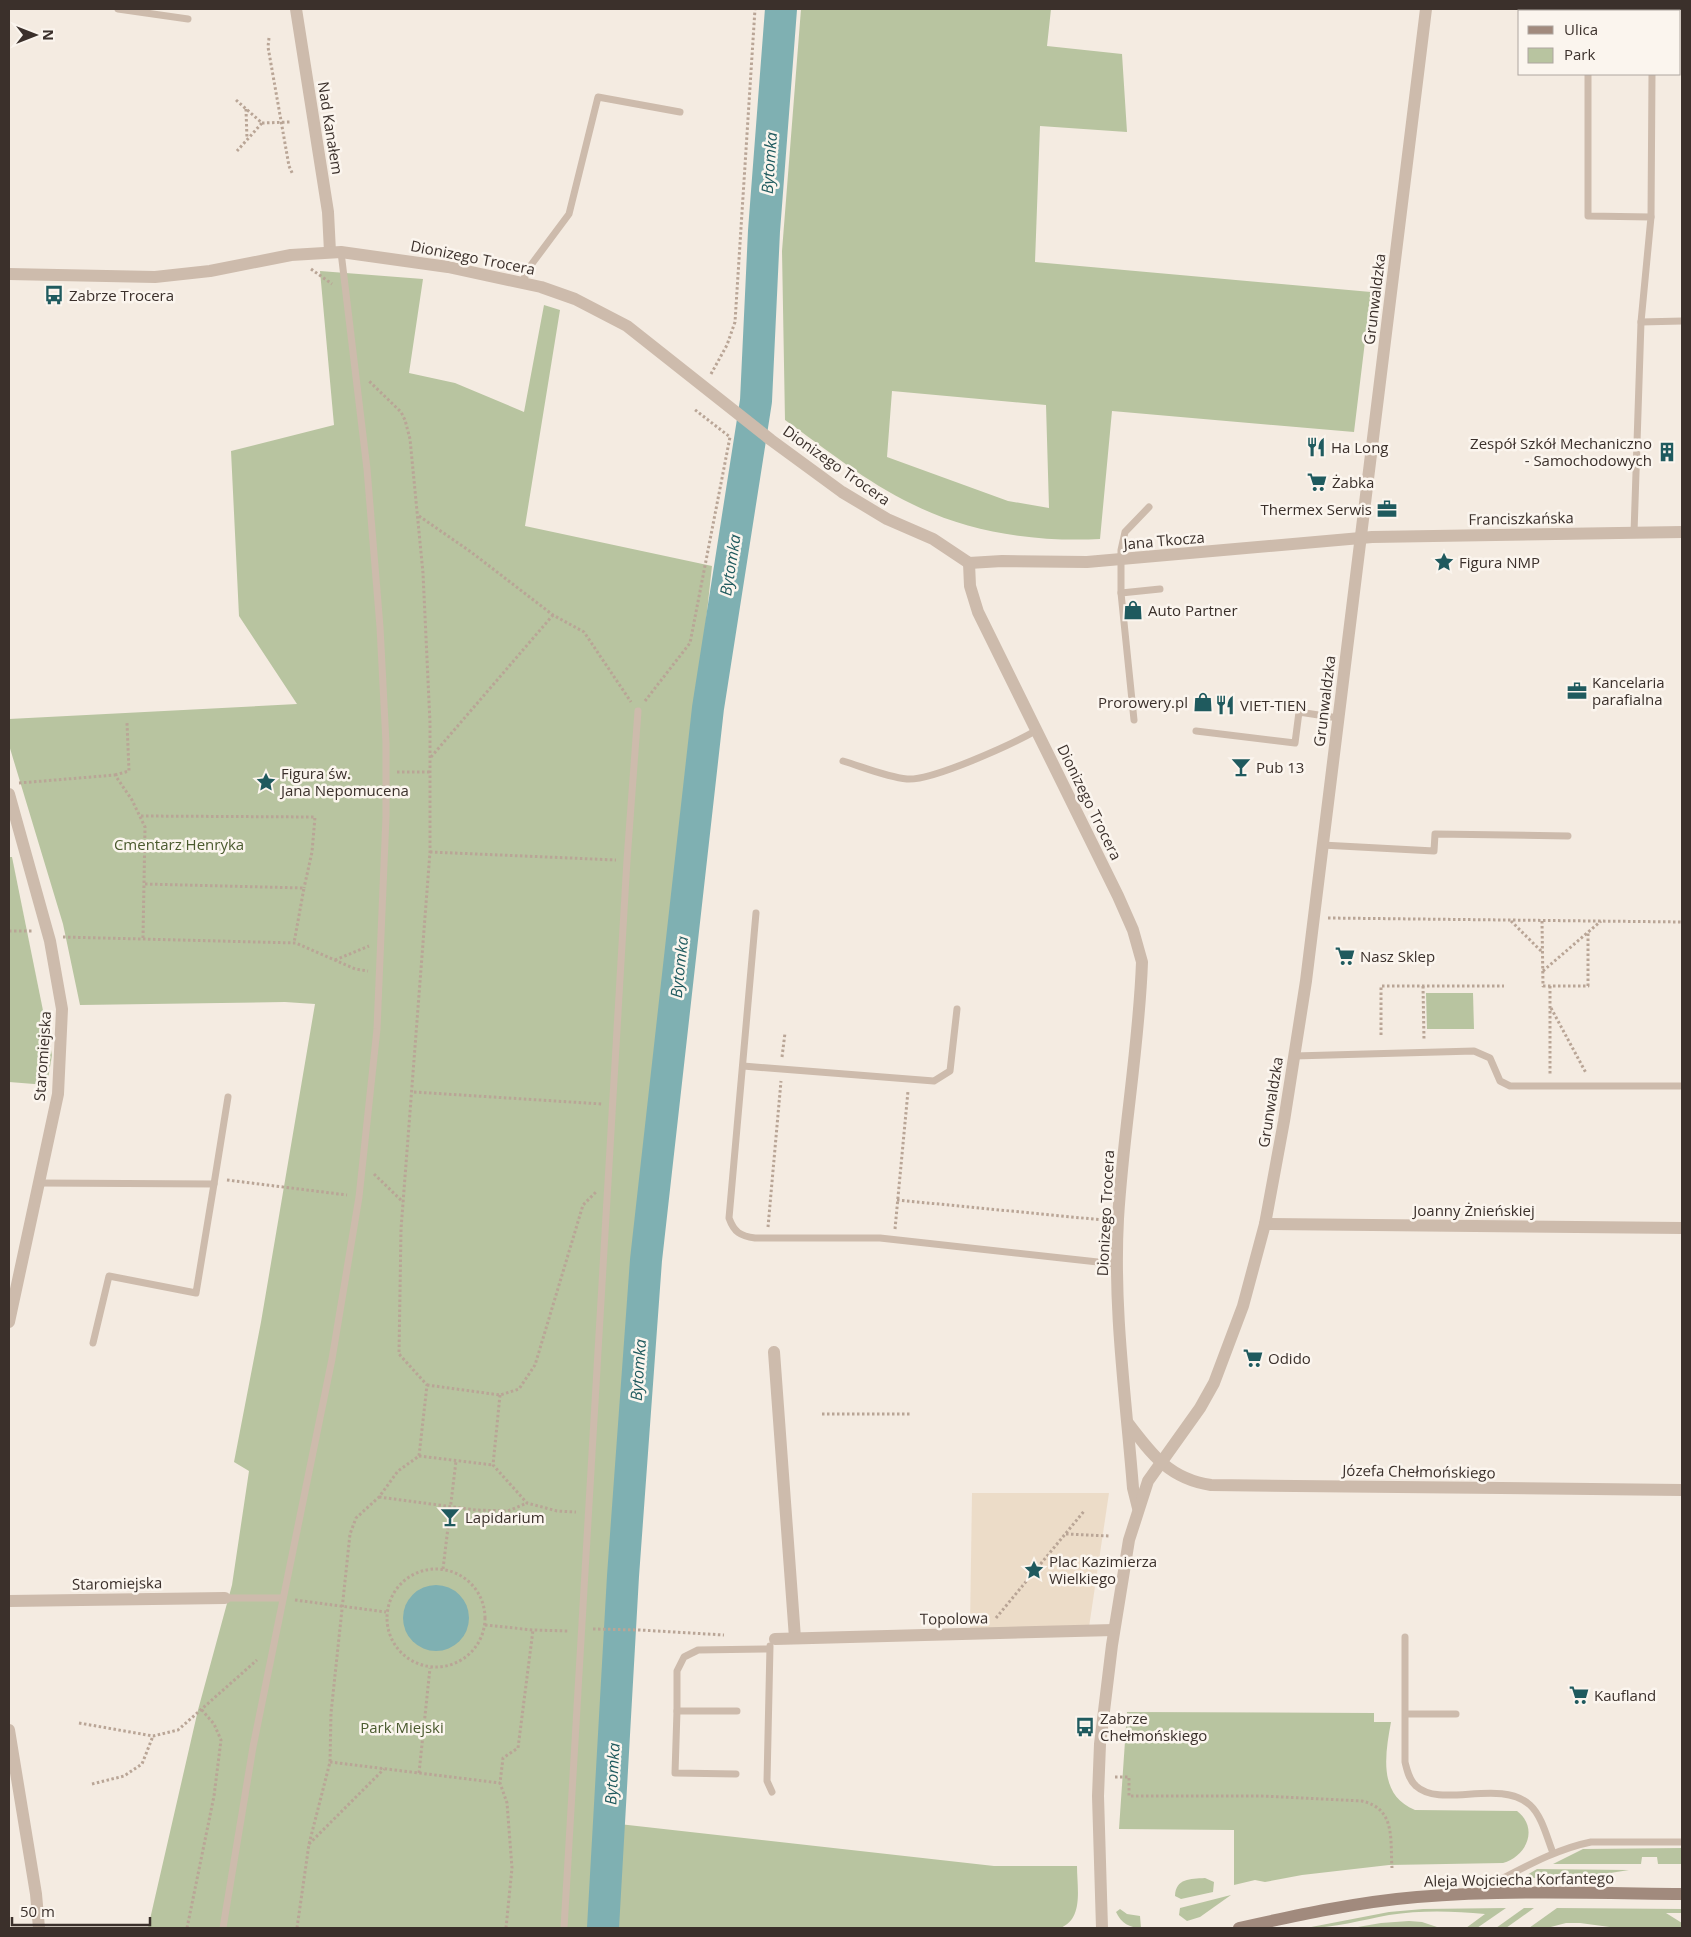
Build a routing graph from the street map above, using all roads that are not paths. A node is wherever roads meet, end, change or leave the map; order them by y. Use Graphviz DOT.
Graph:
graph roads {
  1 [pos="118,9"];
  2 [pos="296,9"];
  3 [pos="1426,9"];
  4 [pos="188,19"];
  5 [pos="1588,75"];
  6 [pos="1652,75"];
  7 [pos="680,112"];
  8 [pos="1651,217"];
  9 [pos="335,252"];
  10 [pos="9,274"];
  11 [pos="522,282"];
  12 [pos="1682,321"];
  13 [pos="1640,322"];
  14 [pos="1149,507"];
  15 [pos="1682,532"];
  16 [pos="1634,533"];
  17 [pos="1360,538"];
  18 [pos="1122,559"];
  19 [pos="969,563"];
  20 [pos="1160,589"];
  21 [pos="1121,593"];
  22 [pos="638,711"];
  23 [pos="1338,718"];
  24 [pos="1134,720"];
  25 [pos="1037,730"];
  26 [pos="1196,731"];
  27 [pos="843,761"];
  28 [pos="12,789"];
  29 [pos="1568,836"];
  30 [pos="1322,845"];
  31 [pos="756,913"];
  32 [pos="956,1009"];
  33 [pos="1294,1056"];
  34 [pos="743,1066"];
  35 [pos="1682,1086"];
  36 [pos="228,1097"];
  37 [pos="38,1183"];
  38 [pos="214,1184"];
  39 [pos="1265,1224"];
  40 [pos="1682,1228"];
  41 [pos="1116,1264"];
  42 [pos="9,1322"];
  43 [pos="93,1343"];
  44 [pos="774,1352"];
  45 [pos="1128,1423"];
  46 [pos="1161,1462"];
  47 [pos="1682,1490"];
  48 [pos="1138,1508"];
  49 [pos="225,1598"];
  50 [pos="282,1598"];
  51 [pos="9,1601"];
  52 [pos="1114,1630"];
  53 [pos="1405,1637"];
  54 [pos="795,1638"];
  55 [pos="772,1644"];
  56 [pos="677,1711"];
  57 [pos="737,1711"];
  58 [pos="1406,1714"];
  59 [pos="1456,1714"];
  60 [pos="9,1730"];
  61 [pos="736,1774"];
  62 [pos="772,1792"];
  63 [pos="14,1800"];
  64 [pos="1682,1842"];
  65 [pos="1553,1853"];
  66 [pos="1474,1894"];
  67 [pos="1682,1894"];
  68 [pos="40,1928"];
  69 [pos="223,1928"];
  70 [pos="564,1928"];
  71 [pos="1102,1928"];
  72 [pos="1239,1928"];
  1 -- 4 [label="lane"];
  2 -- 9 [label="street, Nad Kanałem"];
  3 -- 17 [label="street, Grunwaldzka"];
  5 -- 8 [label="lane"];
  6 -- 8 [label="lane"];
  7 -- 11 [label="lane"];
  8 -- 13 [label="lane"];
  9 -- 10 [label="street, Dionizego Trocera"];
  9 -- 11 [label="street, Dionizego Trocera"];
  9 -- 50 [label="lane"];
  11 -- 19 [label="street, Dionizego Trocera"];
  12 -- 13 [label="lane"];
  13 -- 16 [label="lane"];
  14 -- 18 [label="lane"];
  15 -- 16 [label="street, Franciszkańska"];
  16 -- 17 [label="street, Franciszkańska"];
  17 -- 18 [label="street, Jana Tkocza"];
  17 -- 23 [label="street, Grunwaldzka"];
  18 -- 19 [label="street, Jana Tkocza"];
  18 -- 21 [label="lane"];
  19 -- 25 [label="street, Dionizego Trocera"];
  20 -- 21 [label="lane"];
  21 -- 24 [label="lane"];
  22 -- 70 [label="lane"];
  23 -- 26 [label="lane"];
  23 -- 30 [label="street, Grunwaldzka"];
  25 -- 27 [label="lane"];
  25 -- 41 [label="street, Dionizego Trocera"];
  28 -- 37 [label="street, Staromiejska"];
  29 -- 30 [label="lane"];
  30 -- 33 [label="street, Grunwaldzka"];
  31 -- 34 [label="lane"];
  32 -- 34 [label="lane"];
  33 -- 35 [label="lane"];
  33 -- 39 [label="street, Grunwaldzka"];
  34 -- 41 [label="lane"];
  36 -- 38 [label="lane"];
  37 -- 38 [label="lane"];
  37 -- 42 [label="street, Staromiejska"];
  38 -- 43 [label="lane"];
  39 -- 40 [label="street, Joanny Żnieńskiej"];
  39 -- 46 [label="street, Grunwaldzka"];
  41 -- 45 [label="street, Dionizego Trocera"];
  44 -- 54 [label="street"];
  45 -- 46 [label="street"];
  45 -- 48 [label="street, Dionizego Trocera"];
  46 -- 47 [label="street, Józefa Chełmońskiego"];
  46 -- 48 [label="street, Grunwaldzka"];
  48 -- 52 [label="street, Grunwaldzka"];
  49 -- 50 [label="lane"];
  49 -- 51 [label="street, Staromiejska"];
  50 -- 69 [label="lane"];
  52 -- 54 [label="street, Topolowa"];
  52 -- 71 [label="street, Grunwaldzka"];
  53 -- 58 [label="lane"];
  54 -- 55 [label="street, Topolowa"];
  55 -- 56 [label="lane"];
  55 -- 62 [label="lane"];
  56 -- 57 [label="lane"];
  56 -- 61 [label="lane"];
  58 -- 59 [label="lane"];
  58 -- 65 [label="lane"];
  60 -- 63 [label="street"];
  63 -- 68 [label="street"];
  64 -- 65 [label="lane"];
  65 -- 66 [label="lane"];
  66 -- 67 [label="main road, Aleja Wojciecha Korfantego"];
  66 -- 72 [label="main road, Aleja Wojciecha Korfantego"];
}
